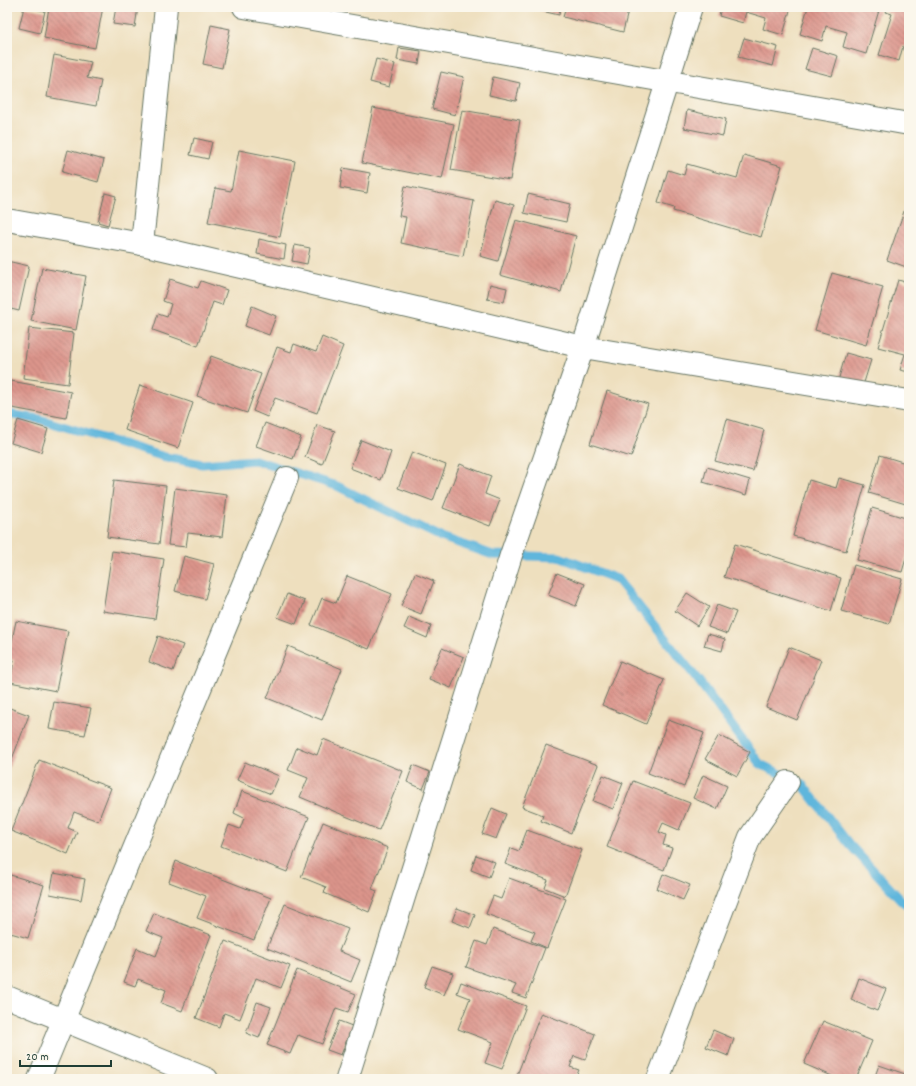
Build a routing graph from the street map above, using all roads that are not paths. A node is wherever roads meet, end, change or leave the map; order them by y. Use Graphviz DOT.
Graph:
graph roads {
  1 [pos="166,7"];
  2 [pos="244,7"];
  3 [pos="691,7"];
  4 [pos="669,80"];
  5 [pos="909,124"];
  6 [pos="7,220"];
  7 [pos="142,244"];
  8 [pos="583,347"];
  9 [pos="909,401"];
  10 [pos="288,478"];
  11 [pos="788,782"];
  12 [pos="7,997"];
  13 [pos="64,1020"];
  14 [pos="39,1079"];
  15 [pos="207,1079"];
  16 [pos="347,1079"];
  17 [pos="658,1079"];
  1 -- 7 [label="street"];
  2 -- 4 [label="street"];
  3 -- 4 [label="street"];
  4 -- 5 [label="street"];
  4 -- 8 [label="street"];
  6 -- 7 [label="street"];
  7 -- 8 [label="street"];
  8 -- 9 [label="street"];
  8 -- 16 [label="street"];
  10 -- 13 [label="street"];
  11 -- 17 [label="street"];
  12 -- 13 [label="street"];
  13 -- 14 [label="street"];
  13 -- 15 [label="street"];
}
